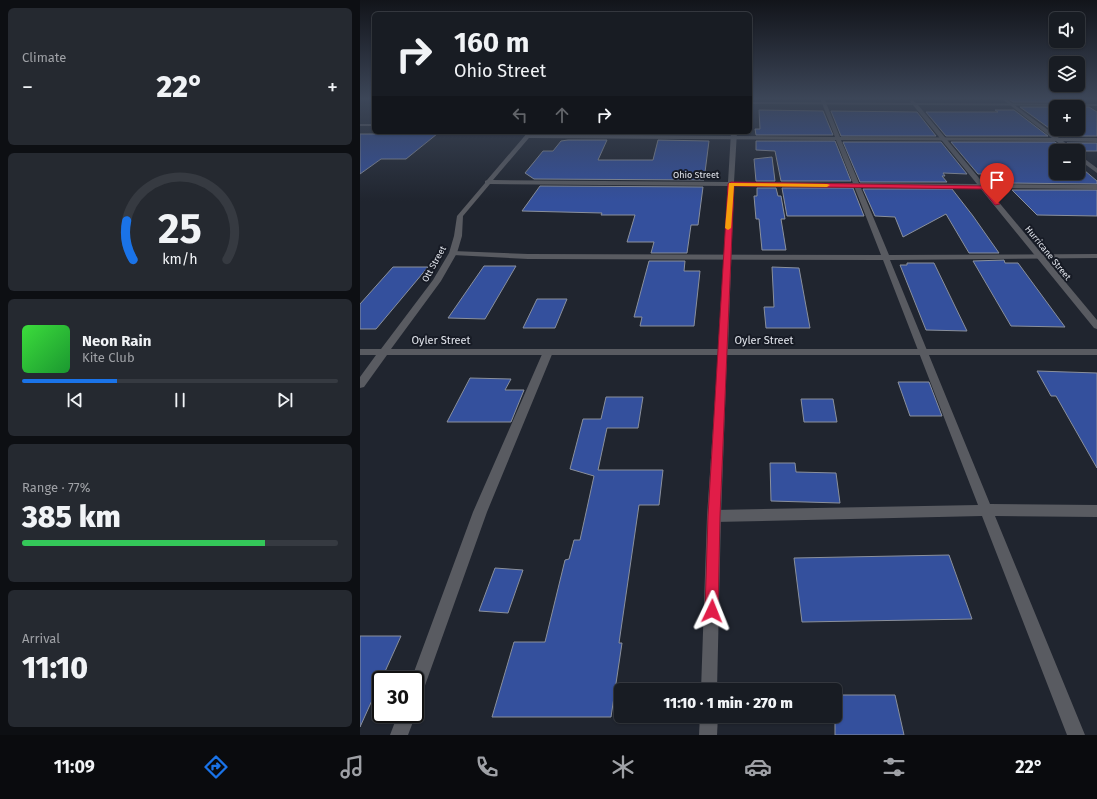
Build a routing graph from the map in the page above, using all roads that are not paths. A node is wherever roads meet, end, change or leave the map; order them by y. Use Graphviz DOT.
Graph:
graph roads {
  1 [pos="835,132"];
  2 [pos="937,132"];
  3 [pos="1048,132"];
  4 [pos="530,134"];
  5 [pos="734,134"];
  6 [pos="837,137"];
  7 [pos="943,139"];
  8 [pos="1058,140"];
  9 [pos="1097,140"];
  10 [pos="1063,144"];
  11 [pos="1085,162"];
  12 [pos="1097,171"];
  13 [pos="487,182"];
  14 [pos="731,184"];
  15 [pos="857,186"];
  16 [pos="984,187"];
  17 [pos="1097,187"];
  18 [pos="453,253"];
  19 [pos="1097,256"];
  20 [pos="1039,257"];
  21 [pos="726,258"];
  22 [pos="886,258"];
  23 [pos="1097,326"];
  24 [pos="360,352"];
  25 [pos="385,352"];
  26 [pos="548,352"];
  27 [pos="724,352"];
  28 [pos="922,352"];
  29 [pos="1097,352"];
  30 [pos="360,384"];
  31 [pos="986,510"];
  32 [pos="1097,511"];
  33 [pos="714,516"];
  34 [pos="422,671"];
  35 [pos="709,683"];
  36 [pos="404,723"];
  37 [pos="709,723"];
  38 [pos="399,735"];
  39 [pos="708,735"];
  40 [pos="1076,735"];
  1 -- 6 [label="street"];
  2 -- 7 [label="street, Hurricane Street"];
  3 -- 8 [label="street"];
  4 -- 5 [label="street"];
  4 -- 13 [label="street, Ott Street"];
  5 -- 6 [label="street"];
  5 -- 14 [label="street"];
  6 -- 7 [label="street"];
  6 -- 15 [label="street"];
  7 -- 8 [label="street"];
  7 -- 16 [label="street, Hurricane Street"];
  8 -- 9 [label="street"];
  8 -- 10 [label="street"];
  11 -- 12 [label="street"];
  13 -- 14 [label="street, Ohio Street"];
  13 -- 18 [label="street, Ott Street"];
  14 -- 15 [label="street, Ohio Street"];
  14 -- 21 [label="street"];
  15 -- 16 [label="street, Ohio Street"];
  15 -- 22 [label="street"];
  16 -- 17 [label="street, Ohio Street"];
  16 -- 20 [label="street, Hurricane Street"];
  18 -- 21 [label="street"];
  18 -- 25 [label="street, Ott Street"];
  19 -- 20 [label="street"];
  20 -- 22 [label="street"];
  20 -- 23 [label="street, Hurricane Street"];
  21 -- 22 [label="street"];
  21 -- 27 [label="street"];
  22 -- 28 [label="street"];
  24 -- 25 [label="street, Oyler Street"];
  25 -- 26 [label="street, Oyler Street"];
  25 -- 30 [label="street, Ott Street"];
  26 -- 27 [label="street, Oyler Street"];
  26 -- 34 [label="street"];
  27 -- 28 [label="street, Oyler Street"];
  27 -- 33 [label="street"];
  28 -- 29 [label="street, Oyler Street"];
  28 -- 31 [label="street"];
  31 -- 32 [label="street"];
  31 -- 33 [label="street"];
  31 -- 40 [label="street"];
  33 -- 35 [label="street"];
  36 -- 38 [label="street"];
  37 -- 39 [label="street"];
}
